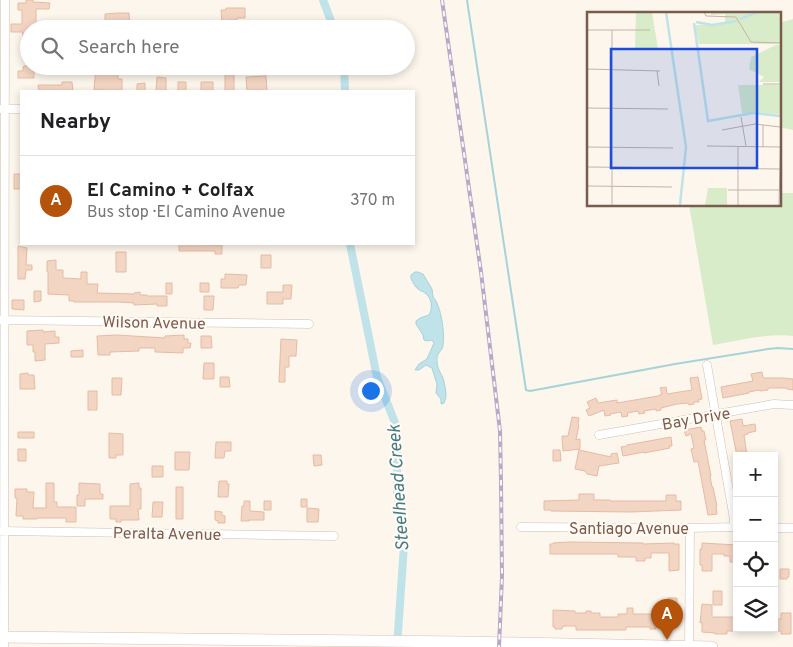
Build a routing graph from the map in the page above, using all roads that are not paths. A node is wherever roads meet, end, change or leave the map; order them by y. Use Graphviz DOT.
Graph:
graph roads {
  1 [pos="5,0"];
  2 [pos="2,109"];
  3 [pos="20,109"];
  4 [pos="2,320"];
  5 [pos="308,324"];
  6 [pos="707,365"];
  7 [pos="793,405"];
  8 [pos="715,414"];
  9 [pos="600,436"];
  10 [pos="733,513"];
  11 [pos="520,527"];
  12 [pos="733,527"];
  13 [pos="690,528"];
  14 [pos="778,528"];
  15 [pos="793,528"];
  16 [pos="2,531"];
  17 [pos="334,536"];
  18 [pos="2,640"];
  19 [pos="690,647"];
  20 [pos="712,647"];
  1 -- 2 [label="street"];
  2 -- 3 [label="street"];
  2 -- 4 [label="street"];
  4 -- 5 [label="street, Wilson Avenue"];
  4 -- 16 [label="street"];
  6 -- 8 [label="street"];
  7 -- 8 [label="street, Bay Drive"];
  8 -- 9 [label="street, Bay Drive"];
  8 -- 10 [label="street"];
  11 -- 13 [label="street, Santiago Avenue"];
  12 -- 13 [label="street, Santiago Avenue"];
  13 -- 19 [label="street"];
  14 -- 15 [label="street"];
  16 -- 17 [label="street, Peralta Avenue"];
  16 -- 18 [label="street"];
  18 -- 19 [label="main road"];
  19 -- 20 [label="main road"];
}
